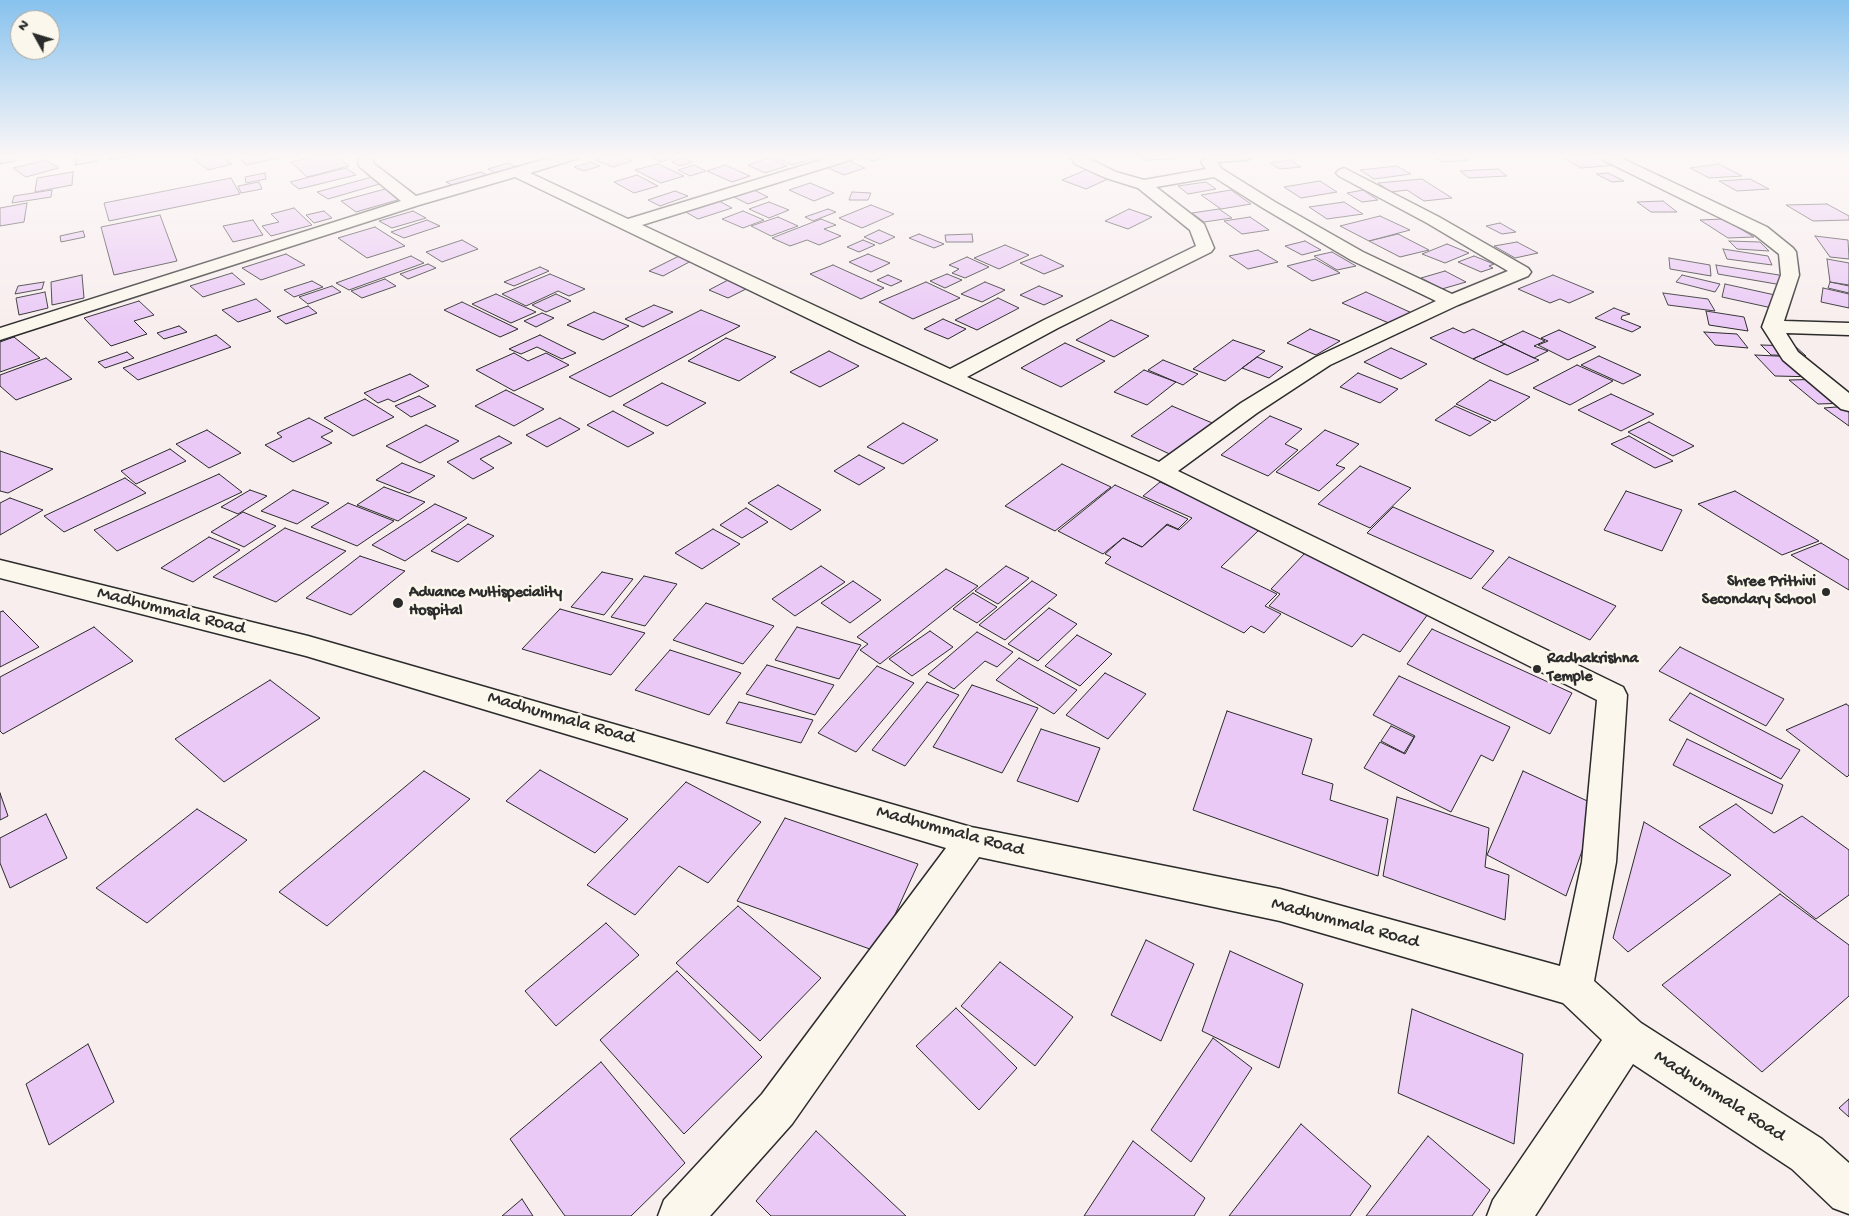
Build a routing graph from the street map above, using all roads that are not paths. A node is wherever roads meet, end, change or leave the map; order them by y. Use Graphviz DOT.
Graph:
graph roads {
  1 [pos="379,213"];
  2 [pos="600,213"];
  3 [pos="667,213"];
  4 [pos="1178,213"];
  5 [pos="1282,213"];
  6 [pos="1418,213"];
  7 [pos="1723,213"];
  8 [pos="625,225"];
  9 [pos="1451,301"];
  10 [pos="1772,327"];
  11 [pos="1849,329"];
  12 [pos="0,334"];
  13 [pos="952,376"];
  14 [pos="1849,404"];
  15 [pos="1161,472"];
  16 [pos="0,569"];
  17 [pos="971,841"];
  18 [pos="1574,988"];
  19 [pos="1627,1037"];
  20 [pos="1849,1192"];
  21 [pos="680,1216"];
  22 [pos="1510,1216"];
  1 -- 12 [label="street"];
  2 -- 8 [label="street"];
  3 -- 8 [label="street"];
  4 -- 13 [label="street"];
  5 -- 9 [label="street"];
  6 -- 9 [label="street"];
  7 -- 10 [label="street"];
  8 -- 13 [label="street"];
  9 -- 15 [label="street"];
  10 -- 11 [label="street"];
  10 -- 14 [label="street"];
  13 -- 15 [label="street"];
  15 -- 18 [label="street"];
  16 -- 17 [label="street, Madhummala Road"];
  17 -- 18 [label="street, Madhummala Road"];
  17 -- 21 [label="street"];
  18 -- 19 [label="street, Madhummala Road"];
  19 -- 20 [label="street, Madhummala Road"];
  19 -- 22 [label="street"];
}
